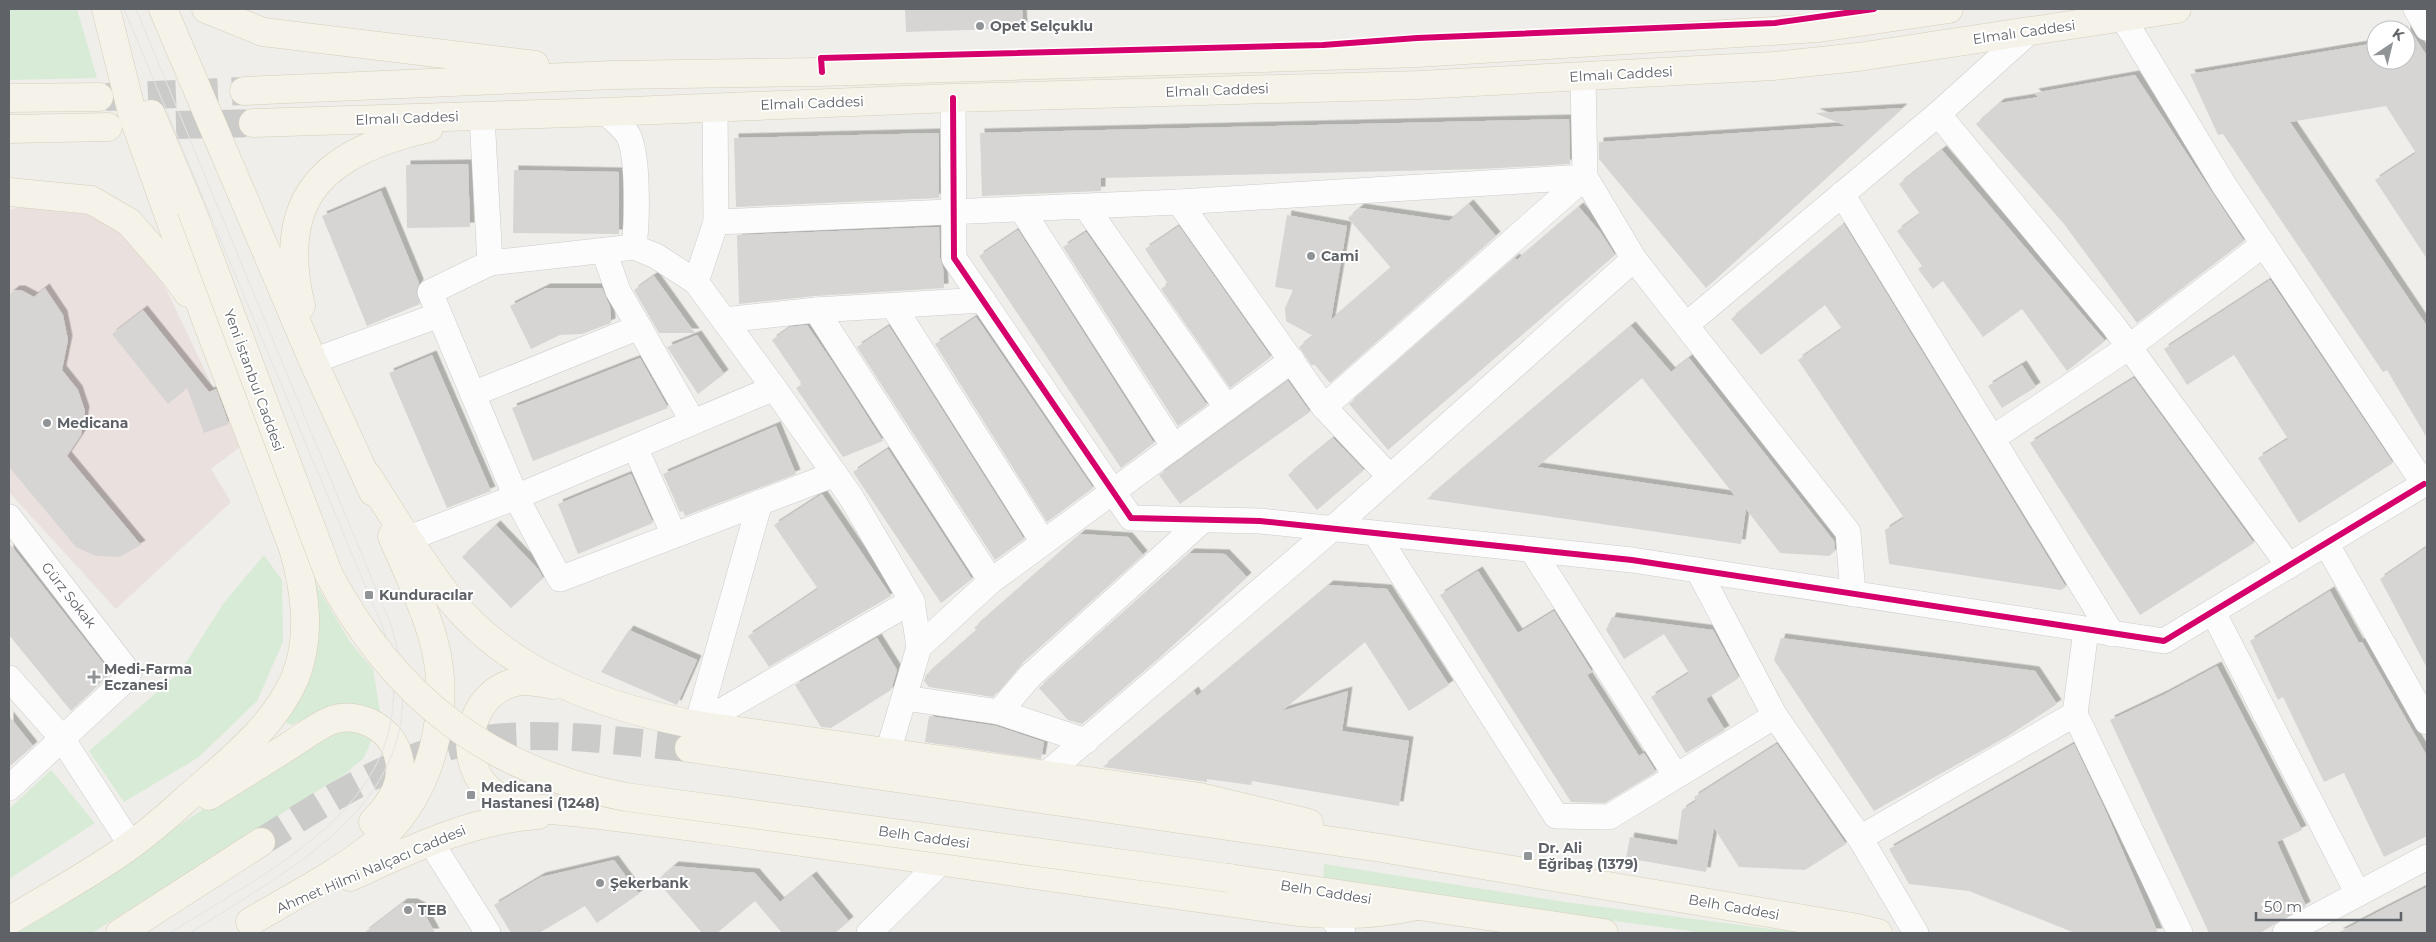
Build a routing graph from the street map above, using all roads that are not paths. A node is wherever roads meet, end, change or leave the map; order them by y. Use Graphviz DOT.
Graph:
graph roads {
  1 [pos="106,9"];
  2 [pos="163,9"];
  3 [pos="206,9"];
  4 [pos="1949,9"];
  5 [pos="2176,9"];
  6 [pos="2416,9"];
  7 [pos="2123,18"];
  8 [pos="2427,28"];
  9 [pos="2030,31"];
  10 [pos="613,75"];
  11 [pos="1583,76"];
  12 [pos="244,90"];
  13 [pos="99,97"];
  14 [pos="9,98"];
  15 [pos="953,98"];
  16 [pos="715,107"];
  17 [pos="606,112"];
  18 [pos="1938,114"];
  19 [pos="482,116"];
  20 [pos="252,123"];
  21 [pos="108,127"];
  22 [pos="9,129"];
  23 [pos="1585,176"];
  24 [pos="9,192"];
  25 [pos="1842,194"];
  26 [pos="1180,202"];
  27 [pos="1086,207"];
  28 [pos="1022,210"];
  29 [pos="954,213"];
  30 [pos="716,222"];
  31 [pos="2264,244"];
  32 [pos="634,247"];
  33 [pos="604,251"];
  34 [pos="1634,259"];
  35 [pos="490,263"];
  36 [pos="696,282"];
  37 [pos="983,300"];
  38 [pos="894,307"];
  39 [pos="816,310"];
  40 [pos="439,315"];
  41 [pos="205,316"];
  42 [pos="724,320"];
  43 [pos="1686,325"];
  44 [pos="639,327"];
  45 [pos="2129,347"];
  46 [pos="1292,360"];
  47 [pos="313,361"];
  48 [pos="774,388"];
  49 [pos="473,394"];
  50 [pos="1324,407"];
  51 [pos="1227,408"];
  52 [pos="693,422"];
  53 [pos="1993,438"];
  54 [pos="635,447"];
  55 [pos="1174,447"];
  56 [pos="835,474"];
  57 [pos="367,475"];
  58 [pos="1390,477"];
  59 [pos="2426,483"];
  60 [pos="1113,492"];
  61 [pos="516,497"];
  62 [pos="760,502"];
  63 [pos="9,517"];
  64 [pos="1202,521"];
  65 [pos="1332,529"];
  66 [pos="1376,534"];
  67 [pos="674,535"];
  68 [pos="407,539"];
  69 [pos="1043,542"];
  70 [pos="2326,543"];
  71 [pos="1532,550"];
  72 [pos="2289,566"];
  73 [pos="1698,570"];
  74 [pos="991,580"];
  75 [pos="1852,594"];
  76 [pos="912,601"];
  77 [pos="2213,612"];
  78 [pos="2086,630"];
  79 [pos="2112,634"];
  80 [pos="919,647"];
  81 [pos="9,678"];
  82 [pos="566,687"];
  83 [pos="904,698"];
  84 [pos="999,712"];
  85 [pos="2075,714"];
  86 [pos="1775,716"];
  87 [pos="449,721"];
  88 [pos="2427,722"];
  89 [pos="693,736"];
  90 [pos="61,737"];
  91 [pos="1086,741"];
  92 [pos="888,752"];
  93 [pos="1044,776"];
  94 [pos="1676,776"];
  95 [pos="9,788"];
  96 [pos="575,812"];
  97 [pos="1860,838"];
  98 [pos="430,841"];
  99 [pos="262,842"];
  100 [pos="131,845"];
  101 [pos="1381,848"];
  102 [pos="2427,857"];
  103 [pos="942,861"];
  104 [pos="2358,894"];
  105 [pos="1416,906"];
  106 [pos="9,921"];
  107 [pos="1336,924"];
  108 [pos="241,928"];
  109 [pos="120,933"];
  110 [pos="488,933"];
  111 [pos="869,933"];
  112 [pos="1604,933"];
  113 [pos="1878,933"];
  114 [pos="1916,933"];
  115 [pos="2180,933"];
  116 [pos="2285,933"];
  1 -- 41 [label="main road"];
  1 -- 87 [label="main road, Yeni İstanbul Caddesi, bridge"];
  2 -- 47 [label="main road"];
  3 -- 10 [label="main road"];
  4 -- 10 [label="main road"];
  5 -- 7 [label="main road, Elmalı Caddesi"];
  6 -- 8 [label="street"];
  7 -- 9 [label="main road, Elmalı Caddesi"];
  7 -- 31 [label="street"];
  9 -- 11 [label="main road, Elmalı Caddesi"];
  9 -- 18 [label="street"];
  10 -- 12 [label="main road"];
  11 -- 15 [label="main road, Elmalı Caddesi"];
  11 -- 23 [label="street"];
  13 -- 14 [label="main road"];
  15 -- 16 [label="main road, Elmalı Caddesi"];
  15 -- 29 [label="street"];
  16 -- 17 [label="main road, Elmalı Caddesi"];
  16 -- 30 [label="street"];
  17 -- 19 [label="main road, Elmalı Caddesi"];
  17 -- 32 [label="street"];
  18 -- 25 [label="street"];
  18 -- 45 [label="street"];
  19 -- 20 [label="main road, Elmalı Caddesi"];
  19 -- 35 [label="street"];
  19 -- 47 [label="main road"];
  21 -- 22 [label="main road"];
  23 -- 26 [label="street"];
  23 -- 34 [label="street"];
  23 -- 50 [label="street"];
  24 -- 41 [label="main road"];
  25 -- 43 [label="street"];
  25 -- 53 [label="street"];
  26 -- 27 [label="street"];
  26 -- 46 [label="street"];
  27 -- 28 [label="street"];
  27 -- 51 [label="street"];
  28 -- 29 [label="street"];
  28 -- 55 [label="street"];
  29 -- 30 [label="street"];
  29 -- 37 [label="street"];
  30 -- 36 [label="street"];
  31 -- 45 [label="street"];
  31 -- 59 [label="street"];
  32 -- 33 [label="street"];
  32 -- 36 [label="street"];
  33 -- 35 [label="street"];
  33 -- 44 [label="street"];
  34 -- 43 [label="street"];
  34 -- 58 [label="street"];
  35 -- 40 [label="street"];
  36 -- 42 [label="street"];
  37 -- 38 [label="street"];
  37 -- 60 [label="street"];
  38 -- 39 [label="street"];
  38 -- 69 [label="street"];
  39 -- 42 [label="street"];
  39 -- 74 [label="street"];
  40 -- 47 [label="street"];
  40 -- 49 [label="street"];
  41 -- 100 [label="main road"];
  42 -- 48 [label="street"];
  43 -- 75 [label="street"];
  44 -- 49 [label="street"];
  44 -- 52 [label="street"];
  45 -- 53 [label="street"];
  45 -- 72 [label="street"];
  46 -- 50 [label="street"];
  46 -- 51 [label="street"];
  47 -- 57 [label="main road"];
  48 -- 52 [label="street"];
  48 -- 56 [label="street"];
  49 -- 61 [label="street"];
  50 -- 58 [label="street"];
  51 -- 55 [label="street"];
  52 -- 54 [label="street"];
  53 -- 79 [label="street"];
  54 -- 61 [label="street"];
  54 -- 67 [label="street"];
  55 -- 60 [label="street"];
  56 -- 62 [label="street"];
  56 -- 76 [label="street"];
  57 -- 68 [label="main road"];
  57 -- 108 [label="main road"];
  58 -- 65 [label="street"];
  59 -- 70 [label="street"];
  60 -- 64 [label="street"];
  60 -- 69 [label="street"];
  61 -- 67 [label="street"];
  61 -- 68 [label="street"];
  62 -- 67 [label="street"];
  62 -- 89 [label="street"];
  63 -- 90 [label="street, Gürz Sokak"];
  64 -- 65 [label="street"];
  64 -- 84 [label="street"];
  65 -- 66 [label="street"];
  65 -- 91 [label="street"];
  66 -- 71 [label="street"];
  66 -- 94 [label="street"];
  68 -- 82 [label="main road"];
  69 -- 74 [label="street"];
  70 -- 72 [label="street"];
  70 -- 88 [label="street"];
  71 -- 73 [label="street"];
  71 -- 94 [label="street"];
  72 -- 77 [label="street"];
  73 -- 75 [label="street"];
  73 -- 86 [label="street"];
  74 -- 80 [label="street"];
  75 -- 78 [label="street"];
  76 -- 80 [label="street"];
  76 -- 89 [label="street"];
  77 -- 79 [label="street"];
  77 -- 104 [label="street"];
  78 -- 79 [label="street"];
  78 -- 85 [label="street"];
  80 -- 83 [label="street"];
  81 -- 90 [label="street"];
  82 -- 89 [label="main road, Belh Caddesi"];
  82 -- 96 [label="main road"];
  83 -- 84 [label="street"];
  83 -- 92 [label="street"];
  84 -- 91 [label="street"];
  85 -- 97 [label="street"];
  85 -- 115 [label="street"];
  86 -- 94 [label="street"];
  86 -- 97 [label="street"];
  87 -- 105 [label="main road, Belh Caddesi, bridge"];
  89 -- 92 [label="main road, Belh Caddesi"];
  89 -- 101 [label="main road, Belh Caddesi"];
  90 -- 95 [label="street"];
  90 -- 100 [label="street"];
  91 -- 93 [label="street"];
  92 -- 93 [label="main road, Belh Caddesi"];
  93 -- 101 [label="main road, Belh Caddesi"];
  96 -- 98 [label="main road, Ahmet Hilmi Nalçacı Caddesi"];
  96 -- 103 [label="main road, Belh Caddesi"];
  97 -- 114 [label="street"];
  98 -- 108 [label="main road, Ahmet Hilmi Nalçacı Caddesi"];
  98 -- 110 [label="street"];
  99 -- 109 [label="main road"];
  100 -- 106 [label="main road"];
  100 -- 108 [label="main road"];
  101 -- 113 [label="main road, Belh Caddesi"];
  102 -- 104 [label="street"];
  103 -- 107 [label="main road, Belh Caddesi"];
  103 -- 111 [label="street"];
  104 -- 116 [label="street"];
  105 -- 107 [label="main road, Belh Caddesi"];
  105 -- 112 [label="main road, Belh Caddesi"];
}
